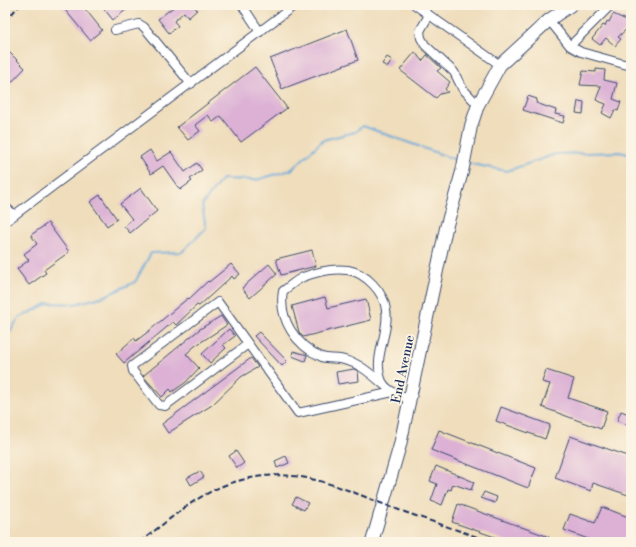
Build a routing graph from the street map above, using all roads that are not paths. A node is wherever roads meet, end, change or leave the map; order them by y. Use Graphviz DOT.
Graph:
graph roads {
  1 [pos="242,5"];
  2 [pos="295,5"];
  3 [pos="415,5"];
  4 [pos="571,5"];
  5 [pos="611,5"];
  6 [pos="430,15"];
  7 [pos="548,20"];
  8 [pos="115,30"];
  9 [pos="260,32"];
  10 [pos="570,46"];
  11 [pos="500,65"];
  12 [pos="631,66"];
  13 [pos="191,84"];
  14 [pos="478,105"];
  15 [pos="454,201"];
  16 [pos="5,207"];
  17 [pos="15,215"];
  18 [pos="5,222"];
  19 [pos="248,344"];
  20 [pos="384,385"];
  21 [pos="393,392"];
  22 [pos="410,400"];
  23 [pos="372,542"];
  24 [pos="379,542"];
  1 -- 9 [label="street"];
  2 -- 9 [label="street"];
  3 -- 6 [label="street"];
  4 -- 7 [label="highway, End Avenue"];
  5 -- 10 [label="street"];
  6 -- 11 [label="street"];
  6 -- 14 [label="street"];
  7 -- 10 [label="street"];
  7 -- 11 [label="highway, End Avenue"];
  8 -- 13 [label="street"];
  9 -- 13 [label="street"];
  10 -- 12 [label="street"];
  11 -- 14 [label="highway, End Avenue"];
  13 -- 17 [label="street"];
  14 -- 15 [label="highway, End Avenue"];
  15 -- 22 [label="highway, End Avenue"];
  15 -- 24 [label="highway, End Avenue"];
  16 -- 17 [label="street"];
  17 -- 18 [label="street"];
  19 -- 19 [label="street"];
  19 -- 21 [label="street"];
  20 -- 20 [label="street"];
  20 -- 21 [label="street"];
  21 -- 22 [label="street"];
  22 -- 23 [label="highway, End Avenue"];
}
